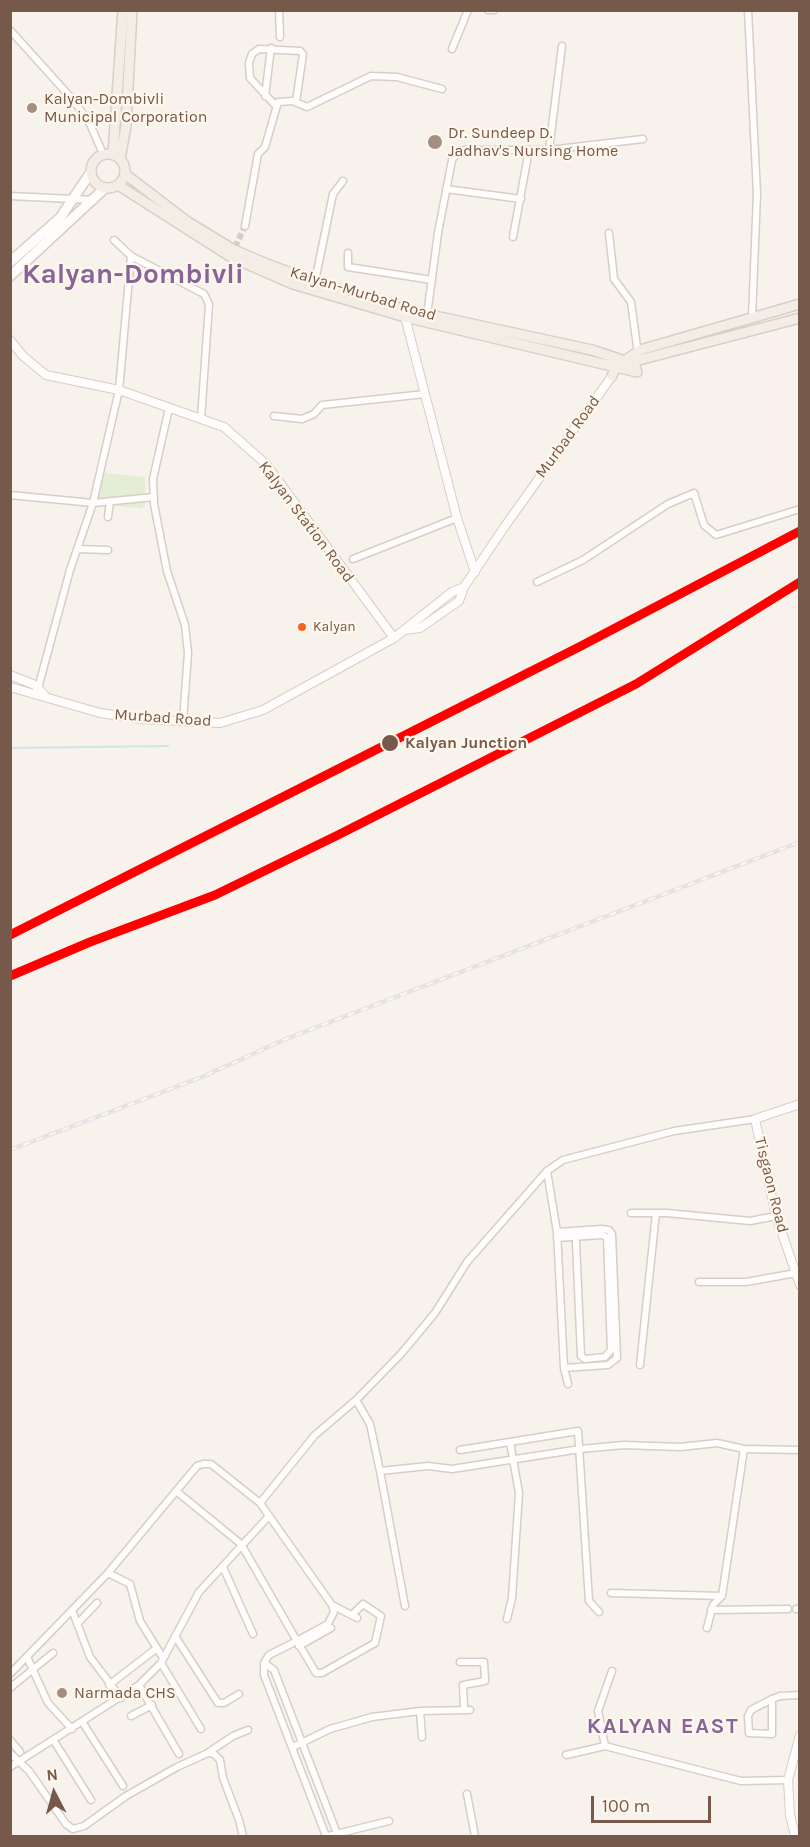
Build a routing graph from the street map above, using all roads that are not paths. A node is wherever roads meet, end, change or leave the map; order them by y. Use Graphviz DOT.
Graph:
graph roads {
  1 [pos="123,10"];
  2 [pos="132,10"];
  3 [pos="279,10"];
  4 [pos="468,10"];
  5 [pos="494,10"];
  6 [pos="748,10"];
  7 [pos="489,11"];
  8 [pos="10,30"];
  9 [pos="280,37"];
  10 [pos="562,46"];
  11 [pos="272,48"];
  12 [pos="452,49"];
  13 [pos="442,89"];
  14 [pos="265,96"];
  15 [pos="296,102"];
  16 [pos="276,106"];
  17 [pos="643,139"];
  18 [pos="529,150"];
  19 [pos="549,150"];
  20 [pos="112,156"];
  21 [pos="91,172"];
  22 [pos="125,174"];
  23 [pos="343,181"];
  24 [pos="118,185"];
  25 [pos="105,188"];
  26 [pos="446,189"];
  27 [pos="10,196"];
  28 [pos="73,198"];
  29 [pos="521,199"];
  30 [pos="94,200"];
  31 [pos="63,221"];
  32 [pos="245,226"];
  33 [pos="609,233"];
  34 [pos="513,237"];
  35 [pos="114,240"];
  36 [pos="234,251"];
  37 [pos="348,253"];
  38 [pos="131,256"];
  39 [pos="10,262"];
  40 [pos="10,276"];
  41 [pos="432,280"];
  42 [pos="314,286"];
  43 [pos="800,304"];
  44 [pos="404,313"];
  45 [pos="426,318"];
  46 [pos="752,318"];
  47 [pos="800,318"];
  48 [pos="10,340"];
  49 [pos="628,365"];
  50 [pos="120,390"];
  51 [pos="425,394"];
  52 [pos="169,408"];
  53 [pos="274,416"];
  54 [pos="201,419"];
  55 [pos="10,495"];
  56 [pos="154,497"];
  57 [pos="110,501"];
  58 [pos="93,503"];
  59 [pos="800,509"];
  60 [pos="108,517"];
  61 [pos="457,518"];
  62 [pos="77,549"];
  63 [pos="108,550"];
  64 [pos="353,559"];
  65 [pos="476,572"];
  66 [pos="537,582"];
  67 [pos="394,638"];
  68 [pos="10,675"];
  69 [pos="10,687"];
  70 [pos="37,692"];
  71 [pos="183,721"];
  72 [pos="800,1104"];
  73 [pos="755,1119"];
  74 [pos="547,1171"];
  75 [pos="631,1213"];
  76 [pos="656,1213"];
  77 [pos="776,1216"];
  78 [pos="557,1235"];
  79 [pos="576,1242"];
  80 [pos="796,1273"];
  81 [pos="699,1282"];
  82 [pos="800,1285"];
  83 [pos="640,1365"];
  84 [pos="564,1368"];
  85 [pos="568,1384"];
  86 [pos="356,1400"];
  87 [pos="510,1442"];
  88 [pos="580,1449"];
  89 [pos="744,1449"];
  90 [pos="460,1450"];
  91 [pos="800,1450"];
  92 [pos="513,1460"];
  93 [pos="380,1471"];
  94 [pos="176,1491"];
  95 [pos="260,1503"];
  96 [pos="269,1516"];
  97 [pos="241,1544"];
  98 [pos="223,1567"];
  99 [pos="108,1573"];
  100 [pos="611,1593"];
  101 [pos="722,1596"];
  102 [pos="97,1603"];
  103 [pos="332,1605"];
  104 [pos="405,1606"];
  105 [pos="788,1609"];
  106 [pos="72,1610"];
  107 [pos="711,1610"];
  108 [pos="599,1612"];
  109 [pos="507,1619"];
  110 [pos="77,1624"];
  111 [pos="329,1626"];
  112 [pos="707,1628"];
  113 [pos="253,1634"];
  114 [pos="335,1635"];
  115 [pos="175,1636"];
  116 [pos="298,1643"];
  117 [pos="157,1648"];
  118 [pos="53,1653"];
  119 [pos="27,1657"];
  120 [pos="162,1660"];
  121 [pos="460,1662"];
  122 [pos="264,1664"];
  123 [pos="33,1670"];
  124 [pos="612,1671"];
  125 [pos="10,1674"];
  126 [pos="109,1685"];
  127 [pos="139,1685"];
  128 [pos="10,1688"];
  129 [pos="239,1694"];
  130 [pos="800,1695"];
  131 [pos="121,1698"];
  132 [pos="772,1699"];
  133 [pos="287,1701"];
  134 [pos="152,1705"];
  135 [pos="276,1706"];
  136 [pos="420,1712"];
  137 [pos="131,1716"];
  138 [pos="83,1723"];
  139 [pos="72,1729"];
  140 [pos="201,1729"];
  141 [pos="248,1730"];
  142 [pos="800,1735"];
  143 [pos="422,1737"];
  144 [pos="10,1740"];
  145 [pos="54,1741"];
  146 [pos="303,1742"];
  147 [pos="605,1746"];
  148 [pos="293,1747"];
  149 [pos="20,1752"];
  150 [pos="10,1753"];
  151 [pos="208,1753"];
  152 [pos="179,1754"];
  153 [pos="566,1755"];
  154 [pos="21,1762"];
  155 [pos="10,1767"];
  156 [pos="788,1780"];
  157 [pos="123,1786"];
  158 [pos="467,1794"];
  159 [pos="91,1800"];
  160 [pos="389,1821"];
  161 [pos="73,1829"];
  162 [pos="337,1835"];
  163 [pos="75,1836"];
  164 [pos="243,1836"];
  165 [pos="327,1836"];
  166 [pos="475,1836"];
  167 [pos="795,1836"];
  1 -- 20 [label="main road"];
  2 -- 20 [label="main road"];
  3 -- 9 [label="street"];
  4 -- 12 [label="street"];
  5 -- 7 [label="street"];
  6 -- 46 [label="street"];
  8 -- 20 [label="street"];
  10 -- 19 [label="street"];
  11 -- 14 [label="street"];
  11 -- 14 [label="street"];
  11 -- 15 [label="street"];
  13 -- 15 [label="street"];
  14 -- 16 [label="street"];
  15 -- 16 [label="street"];
  16 -- 32 [label="street"];
  17 -- 19 [label="street"];
  18 -- 19 [label="street"];
  18 -- 26 [label="street"];
  18 -- 29 [label="street"];
  20 -- 21 [label="main road"];
  20 -- 22 [label="main road"];
  21 -- 25 [label="main road"];
  21 -- 28 [label="main road"];
  22 -- 24 [label="main road"];
  22 -- 36 [label="main road, Kalyan-Murbad Road"];
  23 -- 42 [label="street"];
  24 -- 25 [label="main road"];
  24 -- 36 [label="main road, Kalyan-Murbad Road"];
  25 -- 30 [label="main road"];
  26 -- 29 [label="street"];
  26 -- 41 [label="street"];
  27 -- 28 [label="street"];
  28 -- 30 [label="street"];
  28 -- 31 [label="main road"];
  29 -- 34 [label="street"];
  30 -- 31 [label="main road"];
  31 -- 39 [label="main road"];
  31 -- 40 [label="main road"];
  33 -- 49 [label="street"];
  35 -- 38 [label="street"];
  36 -- 42 [label="main road, Kalyan-Murbad Road"];
  37 -- 41 [label="street"];
  38 -- 50 [label="street"];
  38 -- 54 [label="street"];
  41 -- 45 [label="street"];
  42 -- 44 [label="main road, Kalyan-Murbad Road"];
  43 -- 46 [label="main road"];
  44 -- 45 [label="main road, Kalyan-Murbad Road"];
  44 -- 51 [label="street"];
  45 -- 49 [label="main road, Kalyan-Murbad Road"];
  46 -- 49 [label="main road"];
  47 -- 49 [label="main road"];
  48 -- 50 [label="street, Kalyan Station Road"];
  49 -- 65 [label="street, Murbad Road"];
  50 -- 52 [label="street, Kalyan Station Road"];
  50 -- 58 [label="street"];
  51 -- 53 [label="street"];
  51 -- 61 [label="street"];
  52 -- 54 [label="street, Kalyan Station Road"];
  52 -- 56 [label="street"];
  54 -- 67 [label="street, Kalyan Station Road"];
  55 -- 58 [label="street"];
  56 -- 57 [label="street"];
  56 -- 71 [label="street"];
  57 -- 58 [label="street"];
  57 -- 60 [label="street"];
  58 -- 62 [label="street"];
  59 -- 66 [label="street"];
  61 -- 64 [label="street"];
  61 -- 65 [label="street"];
  62 -- 63 [label="street"];
  62 -- 70 [label="street"];
  65 -- 67 [label="street, Murbad Road"];
  67 -- 71 [label="street, Murbad Road"];
  68 -- 70 [label="street, Murbad Road"];
  69 -- 70 [label="street, Murbad Road"];
  70 -- 71 [label="street, Murbad Road"];
  72 -- 73 [label="street"];
  73 -- 74 [label="street"];
  73 -- 77 [label="street, Tisgaon Road"];
  74 -- 78 [label="street"];
  74 -- 86 [label="street"];
  75 -- 76 [label="street"];
  76 -- 77 [label="street"];
  76 -- 83 [label="street"];
  77 -- 80 [label="street, Tisgaon Road"];
  78 -- 79 [label="street"];
  78 -- 84 [label="street"];
  78 -- 84 [label="street"];
  80 -- 81 [label="street"];
  80 -- 82 [label="street, Tisgaon Road"];
  84 -- 85 [label="street"];
  86 -- 93 [label="street"];
  86 -- 95 [label="street"];
  87 -- 88 [label="street"];
  87 -- 90 [label="street"];
  87 -- 92 [label="street"];
  88 -- 89 [label="street"];
  88 -- 92 [label="street"];
  88 -- 108 [label="street"];
  89 -- 91 [label="street"];
  89 -- 101 [label="street"];
  92 -- 93 [label="street"];
  92 -- 109 [label="street"];
  93 -- 104 [label="street"];
  94 -- 95 [label="street"];
  94 -- 97 [label="street"];
  94 -- 99 [label="street"];
  95 -- 96 [label="street"];
  96 -- 97 [label="street"];
  96 -- 103 [label="street"];
  97 -- 98 [label="street"];
  97 -- 116 [label="street"];
  98 -- 113 [label="street"];
  98 -- 115 [label="street"];
  99 -- 106 [label="street"];
  99 -- 117 [label="street"];
  100 -- 101 [label="street"];
  101 -- 107 [label="street"];
  102 -- 110 [label="street"];
  103 -- 111 [label="street"];
  103 -- 116 [label="street"];
  105 -- 107 [label="street"];
  106 -- 110 [label="street"];
  106 -- 119 [label="street"];
  107 -- 112 [label="street"];
  110 -- 126 [label="street"];
  111 -- 114 [label="street"];
  111 -- 116 [label="street"];
  115 -- 120 [label="street"];
  115 -- 129 [label="street"];
  116 -- 122 [label="street"];
  117 -- 120 [label="street"];
  117 -- 126 [label="street"];
  118 -- 123 [label="street"];
  119 -- 123 [label="street"];
  119 -- 125 [label="street"];
  120 -- 127 [label="street"];
  120 -- 140 [label="street"];
  121 -- 136 [label="street"];
  122 -- 133 [label="street"];
  122 -- 135 [label="street"];
  123 -- 128 [label="street"];
  123 -- 139 [label="street"];
  124 -- 147 [label="street"];
  126 -- 131 [label="street"];
  127 -- 131 [label="street"];
  127 -- 134 [label="street"];
  130 -- 132 [label="street"];
  131 -- 138 [label="street"];
  132 -- 132 [label="street"];
  133 -- 135 [label="street"];
  133 -- 146 [label="street"];
  134 -- 137 [label="street"];
  134 -- 152 [label="street"];
  135 -- 148 [label="street"];
  136 -- 143 [label="street"];
  136 -- 146 [label="street"];
  138 -- 139 [label="street"];
  138 -- 157 [label="street"];
  139 -- 145 [label="street"];
  141 -- 151 [label="street"];
  142 -- 156 [label="street"];
  144 -- 149 [label="street"];
  145 -- 154 [label="street"];
  145 -- 159 [label="street"];
  146 -- 148 [label="street"];
  146 -- 162 [label="street"];
  147 -- 153 [label="street"];
  147 -- 156 [label="street"];
  148 -- 165 [label="street"];
  150 -- 154 [label="street"];
  151 -- 161 [label="street"];
  151 -- 164 [label="street"];
  154 -- 155 [label="street"];
  154 -- 161 [label="street"];
  156 -- 167 [label="street"];
  158 -- 166 [label="street"];
  160 -- 162 [label="street"];
  161 -- 163 [label="street"];
  162 -- 165 [label="street"];
}
